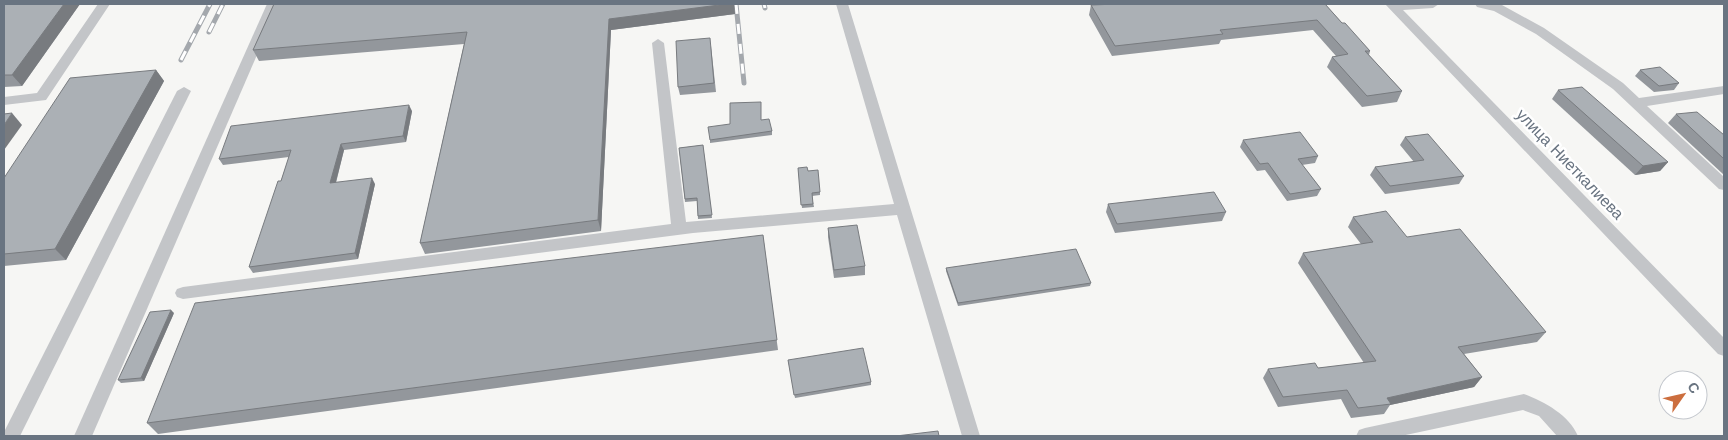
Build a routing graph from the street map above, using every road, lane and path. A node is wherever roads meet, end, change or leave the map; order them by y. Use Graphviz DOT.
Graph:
graph roads {
  1 [pos="104,4"];
  2 [pos="273,4"];
  3 [pos="842,4"];
  4 [pos="1433,4"];
  5 [pos="1481,4"];
  6 [pos="1392,5"];
  7 [pos="658,43"];
  8 [pos="1724,90"];
  9 [pos="184,91"];
  10 [pos="4,101"];
  11 [pos="1636,103"];
  12 [pos="1724,185"];
  13 [pos="902,209"];
  14 [pos="679,229"];
  15 [pos="183,293"];
  16 [pos="1724,349"];
  17 [pos="11,436"];
  18 [pos="83,436"];
  19 [pos="971,436"];
  20 [pos="1365,436"];
  21 [pos="1569,436"];
  1 -- 10 [label="street"];
  2 -- 18 [label="street"];
  3 -- 13 [label="street"];
  4 -- 6 [label="street"];
  5 -- 11 [label="street"];
  6 -- 16 [label="street, улица Ниеткалиева"];
  7 -- 14 [label="street"];
  8 -- 11 [label="street"];
  9 -- 17 [label="street"];
  11 -- 12 [label="street"];
  13 -- 14 [label="street"];
  13 -- 19 [label="street"];
  14 -- 15 [label="street"];
  20 -- 21 [label="street"];
}
